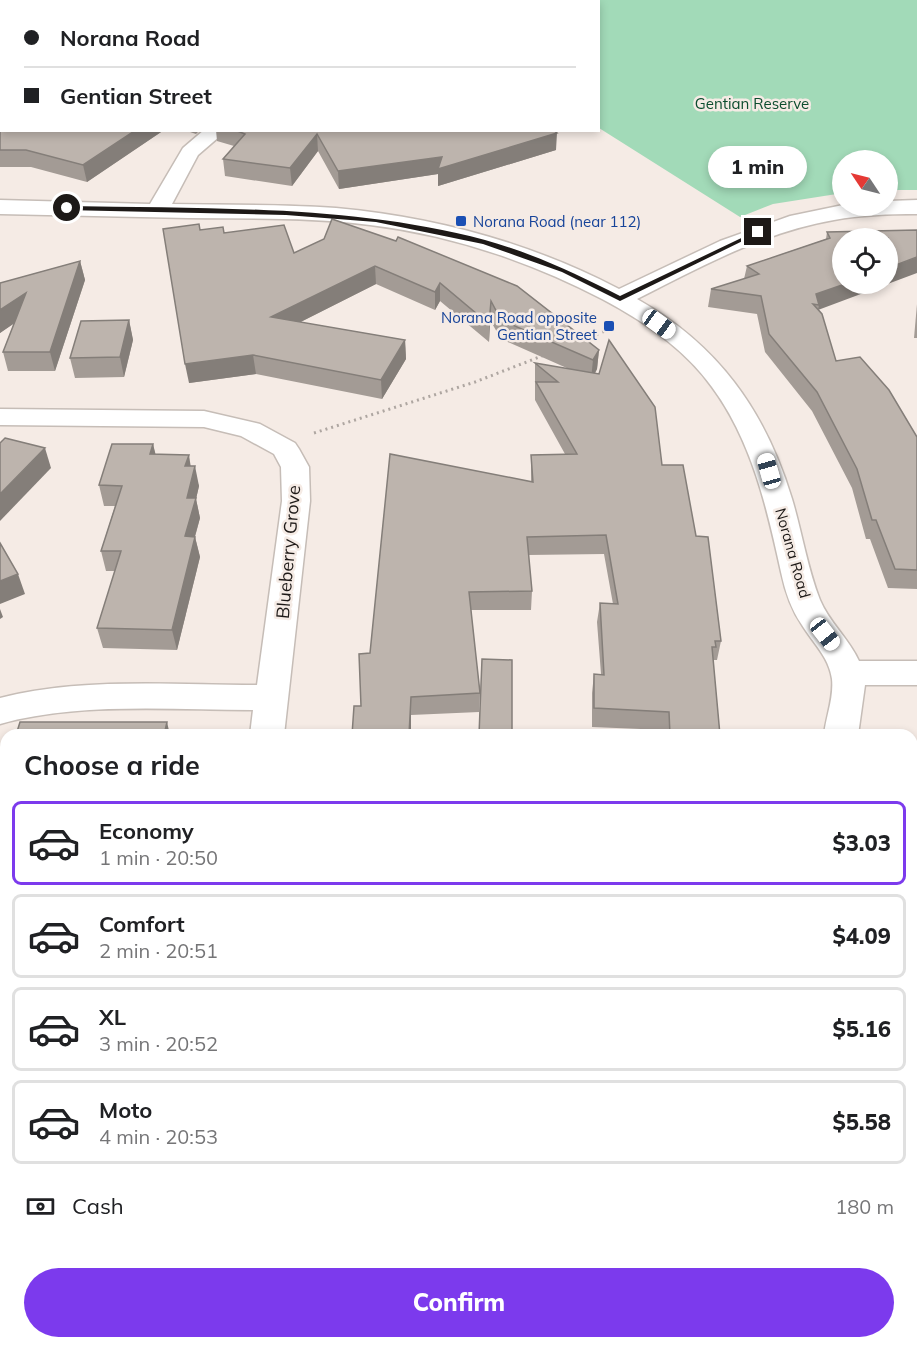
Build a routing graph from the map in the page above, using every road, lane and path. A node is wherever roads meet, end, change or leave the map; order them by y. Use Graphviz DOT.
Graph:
graph roads {
  1 [pos="215,132"];
  2 [pos="0,207"];
  3 [pos="917,207"];
  4 [pos="157,211"];
  5 [pos="620,298"];
  6 [pos="647,315"];
  7 [pos="580,341"];
  8 [pos="549,353"];
  9 [pos="0,417"];
  10 [pos="278,445"];
  11 [pos="848,673"];
  12 [pos="917,673"];
  13 [pos="271,697"];
  14 [pos="0,711"];
  15 [pos="268,729"];
  16 [pos="841,729"];
  1 -- 4 [label="street"];
  2 -- 4 [label="street, Norana Road"];
  3 -- 5 [label="street"];
  4 -- 5 [label="street, Norana Road"];
  5 -- 6 [label="street, Norana Road"];
  6 -- 7 [label="path"];
  6 -- 11 [label="street, Norana Road"];
  8 -- 10 [label="path"];
  9 -- 10 [label="street, Blueberry Grove"];
  10 -- 13 [label="street, Blueberry Grove"];
  11 -- 12 [label="street"];
  11 -- 16 [label="street, Norana Road"];
  13 -- 14 [label="street"];
  13 -- 15 [label="street, Blueberry Grove"];
}
